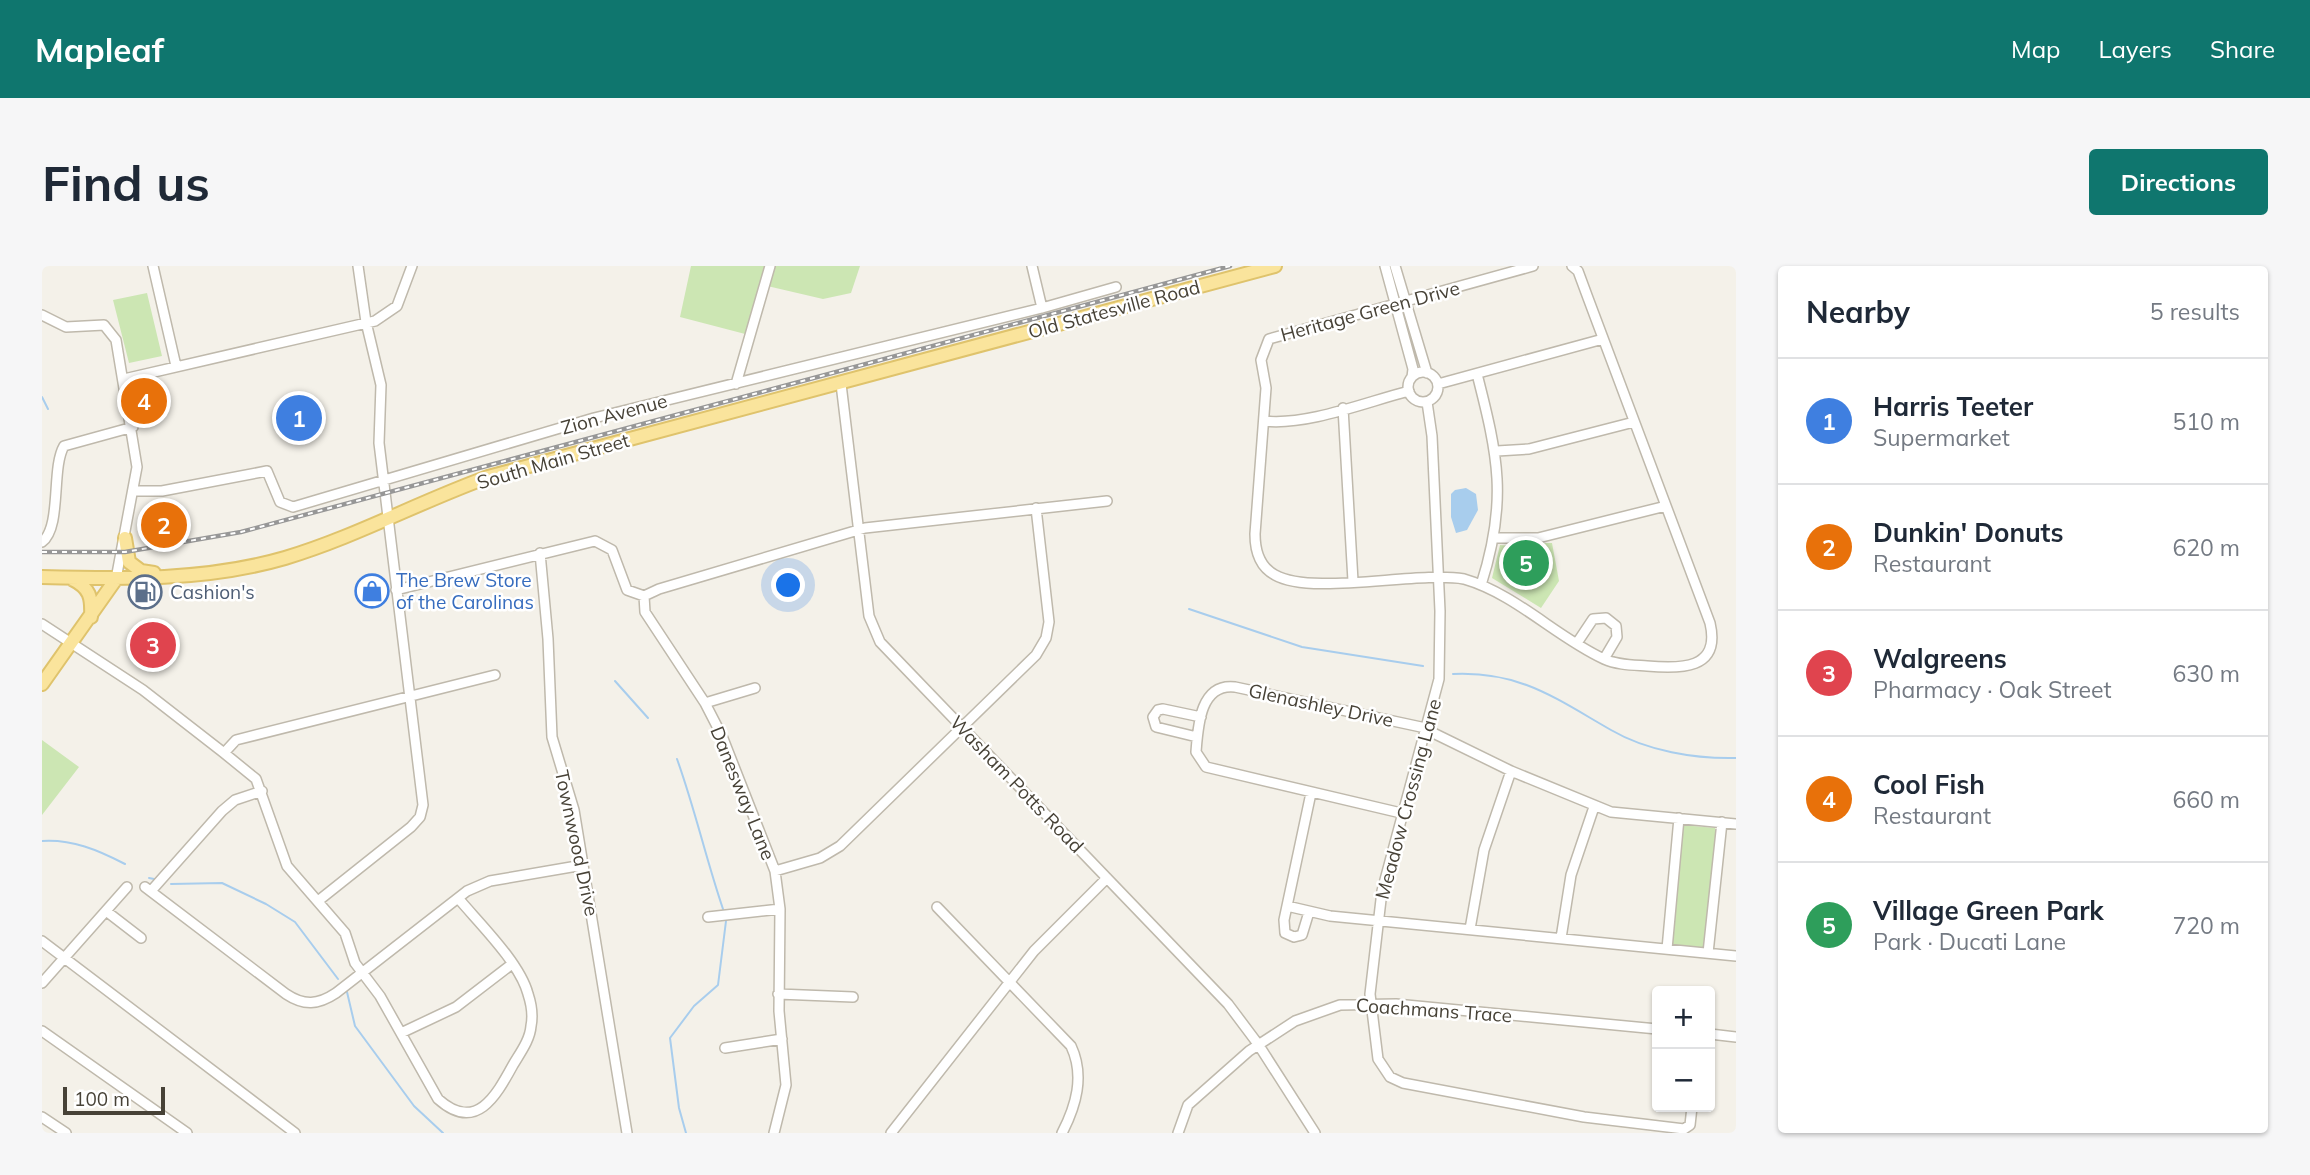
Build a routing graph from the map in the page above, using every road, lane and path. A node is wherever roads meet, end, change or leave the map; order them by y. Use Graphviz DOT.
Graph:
graph roads {
  1 [pos="153,266"];
  2 [pos="358,266"];
  3 [pos="412,266"];
  4 [pos="770,266"];
  5 [pos="1032,266"];
  6 [pos="1275,266"];
  7 [pos="1385,266"];
  8 [pos="1395,266"];
  9 [pos="1533,266"];
  10 [pos="1572,266"];
  11 [pos="1115,287"];
  12 [pos="1399,301"];
  13 [pos="1042,309"];
  14 [pos="42,315"];
  15 [pos="366,322"];
  16 [pos="1602,339"];
  17 [pos="992,341"];
  18 [pos="176,366"];
  19 [pos="1427,373"];
  20 [pos="1477,374"];
  21 [pos="1412,377"];
  22 [pos="124,379"];
  23 [pos="736,384"];
  24 [pos="841,384"];
  25 [pos="1438,384"];
  26 [pos="1409,391"];
  27 [pos="1427,402"];
  28 [pos="1343,408"];
  29 [pos="1264,421"];
  30 [pos="1634,422"];
  31 [pos="133,427"];
  32 [pos="1497,451"];
  33 [pos="385,478"];
  34 [pos="134,491"];
  35 [pos="1107,501"];
  36 [pos="1666,506"];
  37 [pos="1036,508"];
  38 [pos="388,518"];
  39 [pos="859,529"];
  40 [pos="125,538"];
  41 [pos="1493,538"];
  42 [pos="42,542"];
  43 [pos="540,553"];
  44 [pos="42,577"];
  45 [pos="172,577"];
  46 [pos="70,578"];
  47 [pos="1438,578"];
  48 [pos="116,579"];
  49 [pos="1353,581"];
  50 [pos="1481,585"];
  51 [pos="396,590"];
  52 [pos="644,596"];
  53 [pos="91,618"];
  54 [pos="42,624"];
  55 [pos="1577,643"];
  56 [pos="71,645"];
  57 [pos="1604,659"];
  58 [pos="495,675"];
  59 [pos="42,684"];
  60 [pos="755,688"];
  61 [pos="408,696"];
  62 [pos="705,704"];
  63 [pos="1201,717"];
  64 [pos="963,728"];
  65 [pos="1426,730"];
  66 [pos="1197,737"];
  67 [pos="224,752"];
  68 [pos="1511,771"];
  69 [pos="262,791"];
  70 [pos="1311,793"];
  71 [pos="1594,807"];
  72 [pos="1401,813"];
  73 [pos="1679,818"];
  74 [pos="1722,822"];
  75 [pos="1736,824"];
  76 [pos="583,865"];
  77 [pos="775,871"];
  78 [pos="1107,878"];
  79 [pos="127,887"];
  80 [pos="458,898"];
  81 [pos="318,901"];
  82 [pos="1287,906"];
  83 [pos="937,907"];
  84 [pos="780,909"];
  85 [pos="106,911"];
  86 [pos="1309,912"];
  87 [pos="708,917"];
  88 [pos="1377,921"];
  89 [pos="1470,929"];
  90 [pos="141,939"];
  91 [pos="1561,939"];
  92 [pos="42,941"];
  93 [pos="1667,949"];
  94 [pos="1709,953"];
  95 [pos="1736,956"];
  96 [pos="62,957"];
  97 [pos="512,964"];
  98 [pos="363,974"];
  99 [pos="1011,982"];
  100 [pos="42,983"];
  101 [pos="778,994"];
  102 [pos="853,998"];
  103 [pos="1370,1003"];
  104 [pos="1652,1029"];
  105 [pos="42,1031"];
  106 [pos="401,1032"];
  107 [pos="1715,1035"];
  108 [pos="1736,1037"];
  109 [pos="782,1039"];
  110 [pos="1258,1044"];
  111 [pos="725,1048"];
  112 [pos="1691,1112"];
  113 [pos="42,1117"];
  114 [pos="1627,1128"];
  115 [pos="66,1133"];
  116 [pos="187,1133"];
  117 [pos="295,1133"];
  118 [pos="627,1133"];
  119 [pos="774,1133"];
  120 [pos="891,1133"];
  121 [pos="1062,1133"];
  122 [pos="1178,1133"];
  123 [pos="1315,1133"];
  1 -- 18 [label="street"];
  2 -- 15 [label="street"];
  3 -- 15 [label="street"];
  4 -- 23 [label="street"];
  5 -- 13 [label="street"];
  6 -- 17 [label="main road, Old Statesville Road"];
  7 -- 12 [label="street"];
  8 -- 12 [label="street"];
  9 -- 12 [label="street, Heritage Green Drive"];
  10 -- 16 [label="street, Heritage Green Drive"];
  11 -- 13 [label="street, Zion Avenue"];
  12 -- 19 [label="street"];
  12 -- 21 [label="street"];
  12 -- 29 [label="street, Heritage Green Drive"];
  13 -- 23 [label="street, Zion Avenue"];
  14 -- 22 [label="street"];
  15 -- 18 [label="street"];
  15 -- 33 [label="street"];
  16 -- 20 [label="street"];
  16 -- 30 [label="street, Heritage Green Drive"];
  17 -- 24 [label="main road, South Main Street"];
  18 -- 22 [label="street"];
  19 -- 21 [label="street"];
  19 -- 25 [label="street"];
  20 -- 25 [label="street"];
  20 -- 32 [label="street"];
  21 -- 26 [label="street"];
  22 -- 31 [label="street"];
  23 -- 33 [label="street, Zion Avenue"];
  24 -- 38 [label="main road, South Main Street"];
  24 -- 39 [label="street, Washam Potts Road"];
  25 -- 27 [label="street"];
  26 -- 27 [label="street"];
  26 -- 28 [label="street"];
  27 -- 47 [label="street, Meadow Crossing Lane"];
  28 -- 29 [label="street"];
  28 -- 49 [label="street"];
  29 -- 49 [label="street, Heritage Green Drive"];
  30 -- 32 [label="street"];
  30 -- 36 [label="street, Heritage Green Drive"];
  31 -- 34 [label="street"];
  31 -- 42 [label="street"];
  32 -- 41 [label="street"];
  33 -- 34 [label="street, Zion Avenue"];
  33 -- 38 [label="street"];
  34 -- 40 [label="street"];
  35 -- 37 [label="street"];
  36 -- 41 [label="street"];
  36 -- 57 [label="street, Heritage Green Drive"];
  37 -- 39 [label="street"];
  37 -- 64 [label="street"];
  38 -- 45 [label="main road, South Main Street"];
  38 -- 51 [label="street"];
  39 -- 52 [label="street"];
  39 -- 64 [label="street, Washam Potts Road"];
  40 -- 45 [label="main road"];
  40 -- 48 [label="street"];
  41 -- 50 [label="street"];
  43 -- 51 [label="street"];
  43 -- 52 [label="street"];
  43 -- 76 [label="street, Townwood Drive"];
  44 -- 46 [label="main road, South Main Street"];
  45 -- 48 [label="main road, South Main Street"];
  46 -- 48 [label="main road, South Main Street"];
  46 -- 53 [label="main road"];
  47 -- 49 [label="street, Heritage Green Drive"];
  47 -- 50 [label="street, Heritage Green Drive"];
  47 -- 65 [label="street, Meadow Crossing Lane"];
  48 -- 53 [label="main road"];
  50 -- 55 [label="street, Heritage Green Drive"];
  51 -- 61 [label="street"];
  52 -- 62 [label="street, Danesway Lane"];
  53 -- 56 [label="main road"];
  54 -- 56 [label="street"];
  55 -- 57 [label="street, Heritage Green Drive"];
  55 -- 57 [label="street"];
  56 -- 59 [label="main road"];
  56 -- 67 [label="street"];
  58 -- 61 [label="street"];
  60 -- 62 [label="street"];
  61 -- 67 [label="street"];
  61 -- 81 [label="street"];
  62 -- 77 [label="street, Danesway Lane"];
  63 -- 65 [label="street, Glenashley Drive"];
  63 -- 66 [label="street, Glenashley Drive"];
  63 -- 66 [label="street"];
  64 -- 77 [label="street"];
  64 -- 78 [label="street, Washam Potts Road"];
  65 -- 68 [label="street, Glenashley Drive"];
  65 -- 72 [label="street, Meadow Crossing Lane"];
  66 -- 70 [label="street"];
  67 -- 69 [label="street"];
  68 -- 71 [label="street, Glenashley Drive"];
  68 -- 89 [label="street"];
  69 -- 81 [label="street"];
  69 -- 98 [label="street"];
  70 -- 72 [label="street"];
  70 -- 82 [label="street"];
  71 -- 73 [label="street, Glenashley Drive"];
  71 -- 91 [label="street"];
  72 -- 88 [label="street, Meadow Crossing Lane"];
  73 -- 74 [label="street, Glenashley Drive"];
  73 -- 93 [label="street"];
  74 -- 75 [label="street, Glenashley Drive"];
  74 -- 94 [label="street"];
  76 -- 80 [label="street"];
  76 -- 118 [label="street, Townwood Drive"];
  77 -- 84 [label="street, Danesway Lane"];
  78 -- 99 [label="street"];
  78 -- 110 [label="street, Washam Potts Road"];
  79 -- 85 [label="street"];
  80 -- 97 [label="street"];
  80 -- 98 [label="street"];
  81 -- 98 [label="street"];
  82 -- 86 [label="street"];
  82 -- 86 [label="street"];
  83 -- 99 [label="street"];
  84 -- 87 [label="street"];
  84 -- 101 [label="street, Danesway Lane"];
  85 -- 90 [label="street"];
  85 -- 96 [label="street"];
  86 -- 88 [label="street"];
  88 -- 89 [label="street"];
  88 -- 103 [label="street, Meadow Crossing Lane"];
  89 -- 91 [label="street"];
  91 -- 93 [label="street"];
  92 -- 96 [label="street"];
  93 -- 94 [label="street"];
  94 -- 95 [label="street"];
  96 -- 100 [label="street"];
  96 -- 117 [label="street"];
  97 -- 106 [label="street"];
  97 -- 106 [label="street"];
  98 -- 106 [label="street"];
  99 -- 120 [label="street"];
  99 -- 121 [label="street"];
  101 -- 102 [label="street"];
  101 -- 109 [label="street, Danesway Lane"];
  103 -- 104 [label="street, Coachmans Trace"];
  103 -- 110 [label="street, Coachmans Trace"];
  103 -- 114 [label="street, Meadow Crossing Lane"];
  105 -- 116 [label="street"];
  107 -- 108 [label="street"];
  109 -- 111 [label="street"];
  109 -- 119 [label="street, Danesway Lane"];
  110 -- 122 [label="street, Coachmans Trace"];
  110 -- 123 [label="street, Washam Potts Road"];
  112 -- 114 [label="street, Meadow Crossing Lane"];
  113 -- 115 [label="street"];
}
